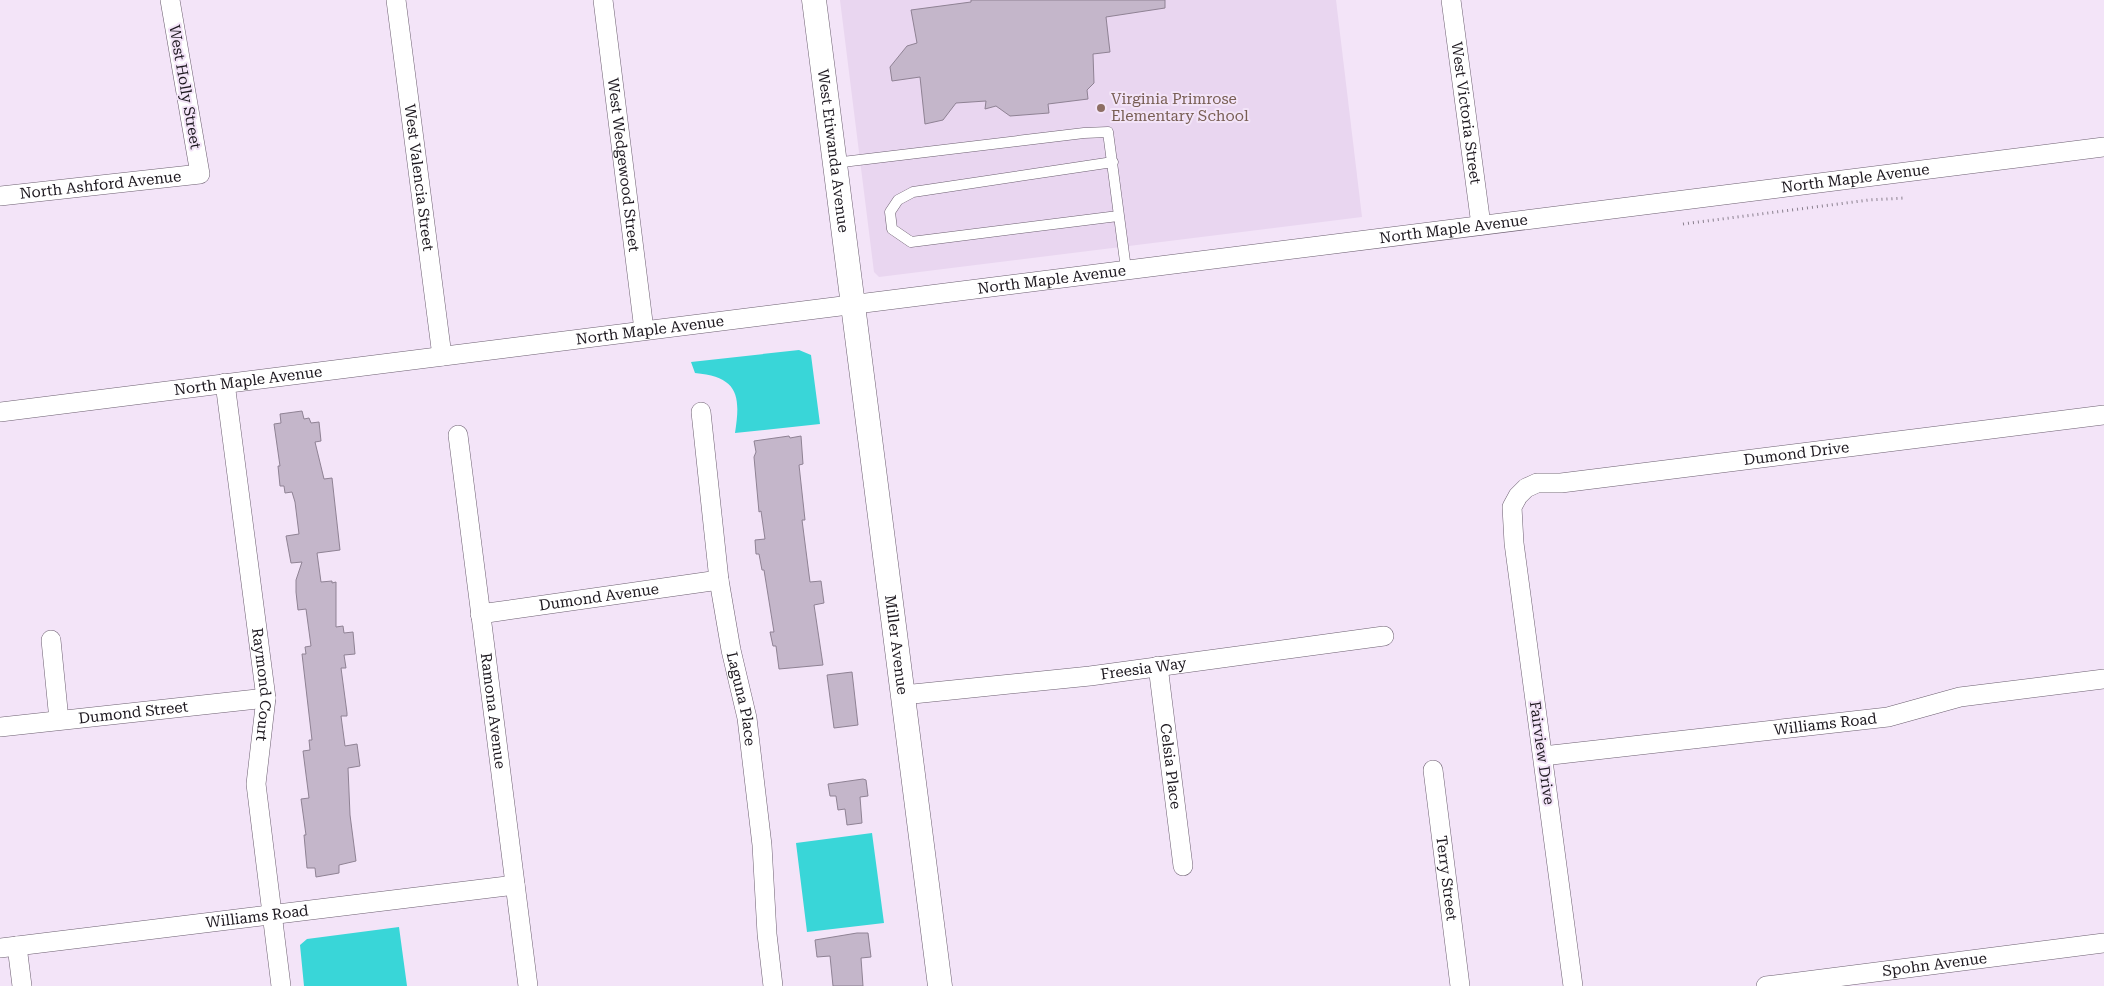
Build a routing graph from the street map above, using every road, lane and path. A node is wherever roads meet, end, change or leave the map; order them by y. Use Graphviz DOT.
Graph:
graph roads {
  1 [pos="170,0"];
  2 [pos="396,0"];
  3 [pos="602,0"];
  4 [pos="814,0"];
  5 [pos="1451,0"];
  6 [pos="2104,147"];
  7 [pos="1114,162"];
  8 [pos="834,163"];
  9 [pos="200,174"];
  10 [pos="0,196"];
  11 [pos="1904,198"];
  12 [pos="1118,216"];
  13 [pos="1683,224"];
  14 [pos="1481,225"];
  15 [pos="1126,269"];
  16 [pos="852,304"];
  17 [pos="644,330"];
  18 [pos="442,356"];
  19 [pos="225,383"];
  20 [pos="0,412"];
  21 [pos="701,412"];
  22 [pos="2104,415"];
  23 [pos="458,435"];
  24 [pos="1512,521"];
  25 [pos="719,580"];
  26 [pos="480,614"];
  27 [pos="1384,636"];
  28 [pos="51,640"];
  29 [pos="1158,666"];
  30 [pos="2104,678"];
  31 [pos="903,695"];
  32 [pos="266,698"];
  33 [pos="60,720"];
  34 [pos="0,727"];
  35 [pos="1543,756"];
  36 [pos="1433,770"];
  37 [pos="1183,866"];
  38 [pos="515,885"];
  39 [pos="271,916"];
  40 [pos="2104,943"];
  41 [pos="8,947"];
  42 [pos="22,986"];
  43 [pos="280,986"];
  44 [pos="528,986"];
  45 [pos="773,986"];
  46 [pos="940,986"];
  47 [pos="1460,986"];
  48 [pos="1573,986"];
  49 [pos="1766,986"];
  1 -- 9 [label="street, West Holly Street"];
  2 -- 18 [label="street, West Valencia Street"];
  3 -- 17 [label="street, West Wedgewood Street"];
  4 -- 8 [label="street, West Etiwanda Avenue"];
  5 -- 14 [label="street, West Victoria Street"];
  6 -- 14 [label="street, North Maple Avenue"];
  7 -- 8 [label="lane"];
  7 -- 12 [label="lane"];
  7 -- 12 [label="lane"];
  8 -- 16 [label="street, West Etiwanda Avenue"];
  9 -- 10 [label="street, North Ashford Avenue"];
  11 -- 13 [label="path"];
  12 -- 15 [label="lane"];
  14 -- 15 [label="street, North Maple Avenue"];
  15 -- 16 [label="street, North Maple Avenue"];
  16 -- 17 [label="street, North Maple Avenue"];
  16 -- 31 [label="street, Miller Avenue"];
  17 -- 18 [label="street, North Maple Avenue"];
  18 -- 19 [label="street, North Maple Avenue"];
  19 -- 20 [label="street, North Maple Avenue"];
  19 -- 32 [label="street, Raymond Court"];
  21 -- 25 [label="street, Laguna Place"];
  22 -- 24 [label="street, Dumond Drive"];
  23 -- 26 [label="street, Ramona Avenue"];
  24 -- 35 [label="street, Fairview Drive"];
  25 -- 26 [label="street, Dumond Avenue"];
  25 -- 45 [label="street, Laguna Place"];
  26 -- 38 [label="street, Ramona Avenue"];
  27 -- 29 [label="street, Freesia Way"];
  28 -- 33 [label="street"];
  29 -- 31 [label="street, Freesia Way"];
  29 -- 37 [label="street, Celsia Place"];
  30 -- 35 [label="street, Williams Road"];
  31 -- 46 [label="street, Miller Avenue"];
  32 -- 33 [label="street, Dumond Street"];
  32 -- 39 [label="street, Raymond Court"];
  33 -- 34 [label="street, Dumond Street"];
  35 -- 48 [label="street, Fairview Drive"];
  36 -- 47 [label="street, Terry Street"];
  38 -- 39 [label="street, Williams Road"];
  38 -- 44 [label="street, Ramona Avenue"];
  39 -- 41 [label="street, Williams Road"];
  39 -- 43 [label="street, Raymond Court"];
  40 -- 49 [label="street, Spohn Avenue"];
  41 -- 42 [label="street"];
}
